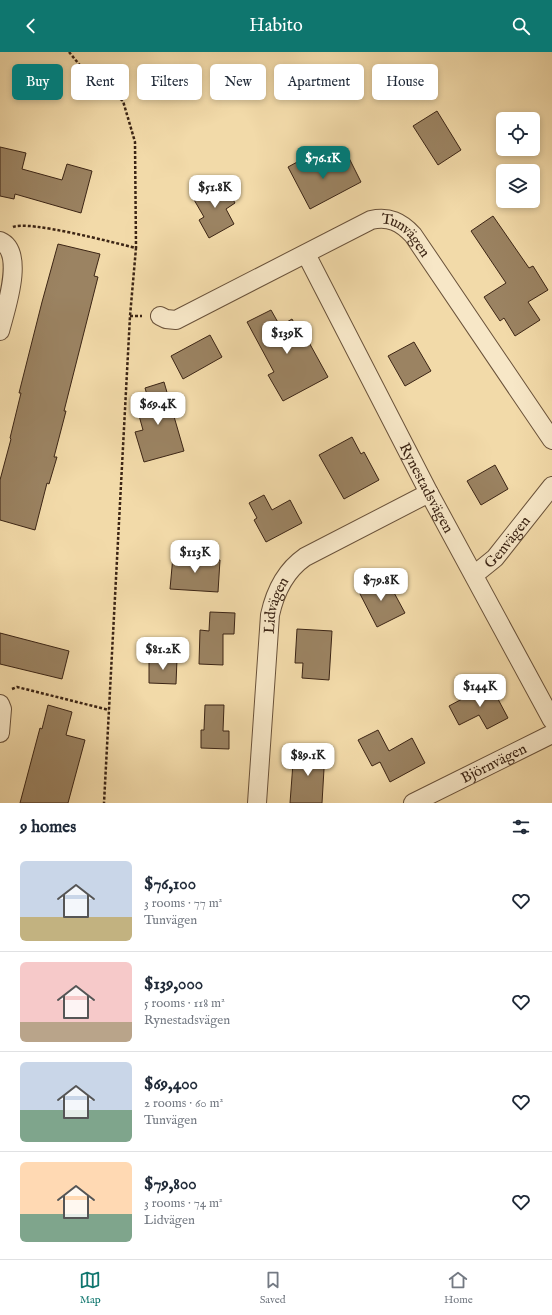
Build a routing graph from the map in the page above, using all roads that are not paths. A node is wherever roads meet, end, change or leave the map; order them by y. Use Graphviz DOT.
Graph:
graph roads {
  1 [pos="5,234"];
  2 [pos="306,254"];
  3 [pos="160,316"];
  4 [pos="0,331"];
  5 [pos="552,440"];
  6 [pos="552,486"];
  7 [pos="430,493"];
  8 [pos="474,575"];
  9 [pos="0,704"];
  10 [pos="552,720"];
  11 [pos="0,733"];
  12 [pos="552,734"];
  13 [pos="257,803"];
  14 [pos="413,803"];
  1 -- 4 [label="street"];
  2 -- 3 [label="street, Tunvägen"];
  2 -- 5 [label="street, Tunvägen"];
  2 -- 7 [label="street, Rynestadsvägen"];
  6 -- 8 [label="street, Genvägen"];
  7 -- 8 [label="street, Rynestadsvägen"];
  7 -- 13 [label="street, Lidvägen"];
  8 -- 10 [label="street, Rynestadsvägen"];
  9 -- 11 [label="street"];
  12 -- 14 [label="street, Björnvägen"];
}
